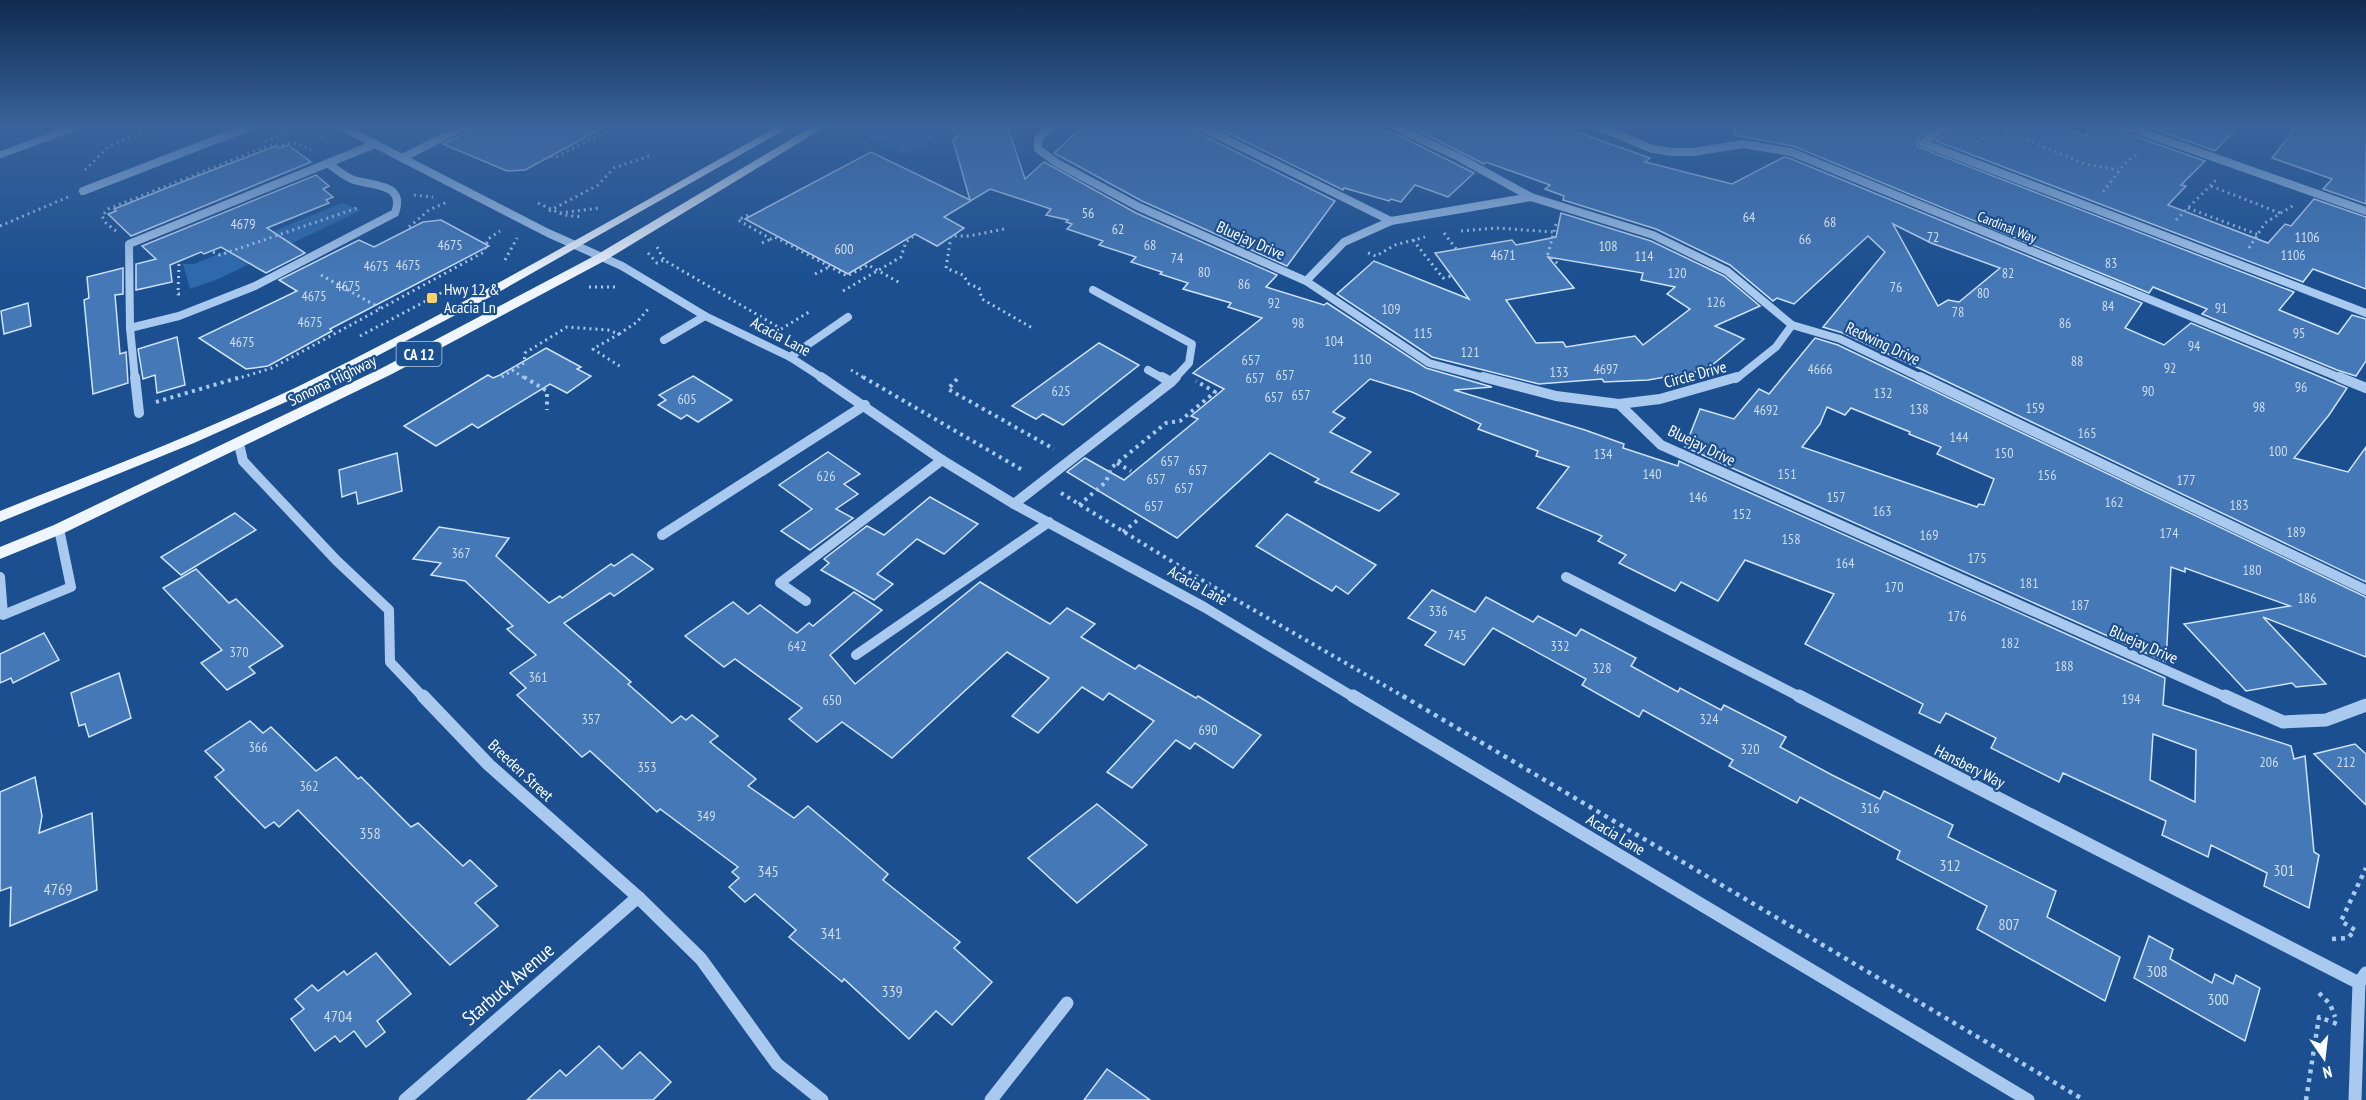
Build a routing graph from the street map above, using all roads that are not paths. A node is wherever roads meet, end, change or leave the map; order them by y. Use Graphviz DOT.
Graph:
graph roads {
  1 [pos="121,176"];
  2 [pos="298,176"];
  3 [pos="346,176"];
  4 [pos="438,176"];
  5 [pos="697,176"];
  6 [pos="737,176"];
  7 [pos="1082,176"];
  8 [pos="1301,176"];
  9 [pos="1493,176"];
  10 [pos="1850,176"];
  11 [pos="2012,176"];
  12 [pos="2266,176"];
  13 [pos="83,191"];
  14 [pos="1530,197"];
  15 [pos="2366,212"];
  16 [pos="1391,221"];
  17 [pos="577,244"];
  18 [pos="602,257"];
  19 [pos="1306,281"];
  20 [pos="1094,290"];
  21 [pos="2366,312"];
  22 [pos="705,316"];
  23 [pos="848,317"];
  24 [pos="1792,324"];
  25 [pos="130,328"];
  26 [pos="664,340"];
  27 [pos="790,357"];
  28 [pos="1148,370"];
  29 [pos="1171,382"];
  30 [pos="2366,388"];
  31 [pos="1619,404"];
  32 [pos="865,405"];
  33 [pos="139,410"];
  34 [pos="239,444"];
  35 [pos="942,460"];
  36 [pos="1014,504"];
  37 [pos="0,517"];
  38 [pos="1049,522"];
  39 [pos="59,529"];
  40 [pos="662,535"];
  41 [pos="0,553"];
  42 [pos="0,577"];
  43 [pos="1566,577"];
  44 [pos="2366,590"];
  45 [pos="806,601"];
  46 [pos="856,656"];
  47 [pos="2366,705"];
  48 [pos="638,897"];
  49 [pos="2362,978"];
  50 [pos="1067,1003"];
  51 [pos="405,1100"];
  52 [pos="822,1100"];
  53 [pos="991,1100"];
  54 [pos="2028,1100"];
  55 [pos="2355,1100"];
  1 -- 13 [label="street"];
  2 -- 25 [label="street"];
  3 -- 25 [label="street"];
  4 -- 17 [label="street, Acacia Lane"];
  5 -- 17 [label="main road, Sonoma Highway / CA 12"];
  6 -- 18 [label="main road, Sonoma Highway / CA 12"];
  7 -- 19 [label="street, Bluejay Drive"];
  8 -- 16 [label="street"];
  9 -- 14 [label="street, Redwing Drive"];
  10 -- 30 [label="street, Cardinal Way"];
  11 -- 21 [label="street"];
  12 -- 15 [label="street"];
  14 -- 16 [label="street"];
  14 -- 24 [label="street, Redwing Drive"];
  16 -- 19 [label="street"];
  17 -- 18 [label="street, Acacia Lane"];
  17 -- 37 [label="main road, Sonoma Highway / CA 12"];
  18 -- 22 [label="street, Acacia Lane"];
  18 -- 34 [label="main road, Sonoma Highway / CA 12"];
  19 -- 31 [label="street, Bluejay Drive"];
  20 -- 29 [label="street"];
  22 -- 26 [label="street"];
  22 -- 27 [label="street, Acacia Lane"];
  23 -- 27 [label="street"];
  24 -- 31 [label="street, Circle Drive"];
  24 -- 44 [label="street, Redwing Drive"];
  25 -- 33 [label="street"];
  27 -- 32 [label="street, Acacia Lane"];
  28 -- 29 [label="street"];
  29 -- 36 [label="street"];
  31 -- 47 [label="street, Bluejay Drive"];
  32 -- 35 [label="street, Acacia Lane"];
  32 -- 40 [label="street"];
  34 -- 39 [label="main road, Sonoma Highway / CA 12"];
  34 -- 48 [label="street, Breeden Street"];
  35 -- 36 [label="street, Acacia Lane"];
  35 -- 45 [label="street"];
  36 -- 38 [label="street, Acacia Lane"];
  38 -- 46 [label="street"];
  38 -- 54 [label="street, Acacia Lane"];
  39 -- 41 [label="main road, Sonoma Highway / CA 12"];
  39 -- 42 [label="street"];
  43 -- 49 [label="street, Hansbery Way"];
  48 -- 51 [label="street, Starbuck Avenue"];
  48 -- 52 [label="street, Breeden Street"];
  49 -- 55 [label="street"];
  50 -- 53 [label="street"];
}
